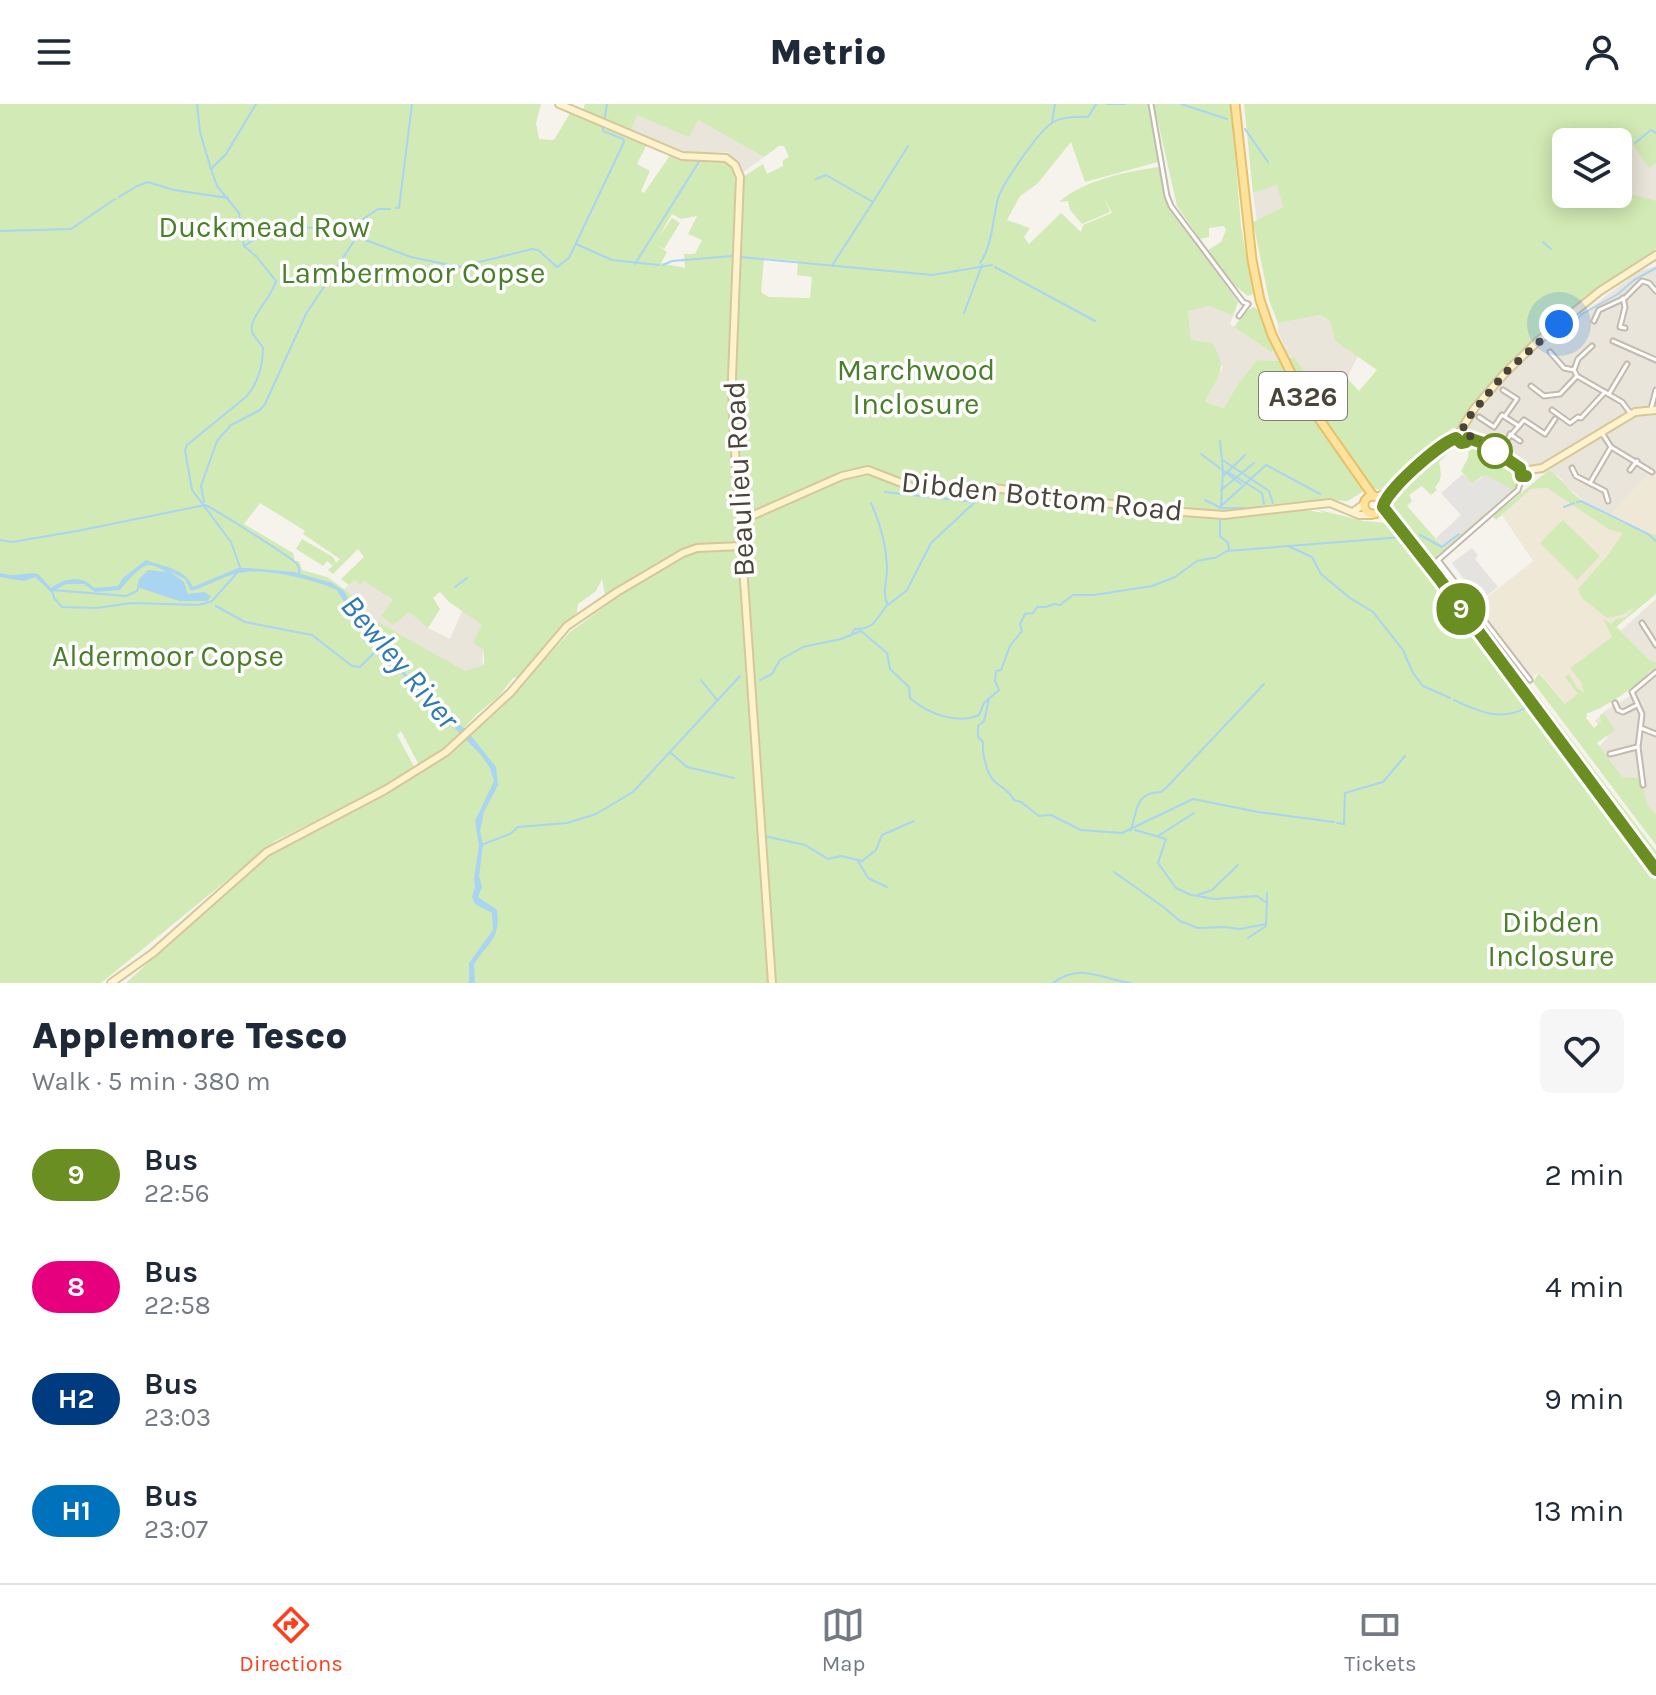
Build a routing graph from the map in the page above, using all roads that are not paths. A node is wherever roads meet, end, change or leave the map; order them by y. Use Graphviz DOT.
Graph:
graph roads {
  1 [pos="559,104"];
  2 [pos="1151,104"];
  3 [pos="1235,104"];
  4 [pos="1656,255"];
  5 [pos="1656,291"];
  6 [pos="1623,298"];
  7 [pos="1260,300"];
  8 [pos="1248,304"];
  9 [pos="1239,316"];
  10 [pos="1594,321"];
  11 [pos="1625,328"];
  12 [pos="1613,341"];
  13 [pos="1592,346"];
  14 [pos="1550,352"];
  15 [pos="1656,360"];
  16 [pos="1627,364"];
  17 [pos="1574,370"];
  18 [pos="1577,376"];
  19 [pos="1531,386"];
  20 [pos="1503,390"];
  21 [pos="1656,390"];
  22 [pos="1607,393"];
  23 [pos="1654,409"];
  24 [pos="1552,410"];
  25 [pos="1631,414"];
  26 [pos="1504,416"];
  27 [pos="1479,417"];
  28 [pos="1555,419"];
  29 [pos="1520,426"];
  30 [pos="1462,432"];
  31 [pos="1602,433"];
  32 [pos="1510,434"];
  33 [pos="1456,438"];
  34 [pos="1468,438"];
  35 [pos="1520,441"];
  36 [pos="1611,447"];
  37 [pos="1496,451"];
  38 [pos="1637,461"];
  39 [pos="1520,468"];
  40 [pos="1572,468"];
  41 [pos="1529,470"];
  42 [pos="1630,470"];
  43 [pos="1652,472"];
  44 [pos="1522,477"];
  45 [pos="1362,482"];
  46 [pos="1590,483"];
  47 [pos="1379,501"];
  48 [pos="1608,501"];
  49 [pos="1364,503"];
  50 [pos="1353,512"];
  51 [pos="1374,514"];
  52 [pos="740,521"];
  53 [pos="1397,525"];
  54 [pos="741,546"];
  55 [pos="1642,623"];
  56 [pos="1655,643"];
  57 [pos="1655,674"];
  58 [pos="1530,680"];
  59 [pos="1615,703"];
  60 [pos="1638,705"];
  61 [pos="1640,728"];
  62 [pos="1656,734"];
  63 [pos="1638,747"];
  64 [pos="1610,754"];
  65 [pos="1643,785"];
  66 [pos="1656,870"];
  67 [pos="111,983"];
  68 [pos="772,983"];
  1 -- 52 [label="street, Beaulieu Road"];
  2 -- 8 [label="street"];
  3 -- 7 [label="main road, A326"];
  4 -- 30 [label="street"];
  5 -- 6 [label="street"];
  6 -- 10 [label="street"];
  6 -- 11 [label="street"];
  7 -- 8 [label="street"];
  7 -- 45 [label="main road, A326"];
  8 -- 9 [label="street"];
  12 -- 15 [label="street"];
  13 -- 17 [label="street"];
  14 -- 17 [label="street"];
  16 -- 22 [label="street"];
  17 -- 18 [label="street"];
  18 -- 19 [label="street"];
  18 -- 22 [label="street"];
  20 -- 26 [label="street"];
  21 -- 23 [label="street"];
  22 -- 24 [label="street"];
  22 -- 25 [label="street"];
  23 -- 25 [label="street"];
  25 -- 31 [label="street"];
  26 -- 27 [label="street"];
  26 -- 29 [label="street"];
  28 -- 29 [label="street"];
  29 -- 32 [label="street"];
  30 -- 33 [label="street"];
  30 -- 34 [label="street"];
  31 -- 36 [label="street"];
  31 -- 41 [label="street"];
  32 -- 35 [label="street"];
  32 -- 37 [label="street"];
  33 -- 34 [label="street"];
  33 -- 47 [label="street"];
  34 -- 37 [label="street"];
  36 -- 38 [label="street"];
  36 -- 46 [label="street"];
  37 -- 39 [label="street"];
  38 -- 42 [label="street"];
  38 -- 43 [label="street"];
  39 -- 41 [label="street"];
  39 -- 44 [label="street"];
  40 -- 46 [label="street"];
  41 -- 44 [label="street"];
  44 -- 58 [label="street"];
  45 -- 47 [label="main road, A326"];
  45 -- 49 [label="main road, A326"];
  46 -- 48 [label="street"];
  47 -- 49 [label="main road"];
  47 -- 51 [label="main road"];
  47 -- 53 [label="main road, A326"];
  49 -- 50 [label="street"];
  49 -- 51 [label="main road"];
  50 -- 51 [label="street, Dibden Bottom Road"];
  50 -- 52 [label="street, Dibden Bottom Road"];
  51 -- 53 [label="main road, A326"];
  52 -- 54 [label="street, Beaulieu Road"];
  53 -- 66 [label="main road, A326"];
  54 -- 67 [label="street"];
  54 -- 68 [label="street, Beaulieu Road"];
  55 -- 56 [label="street"];
  57 -- 60 [label="street"];
  59 -- 60 [label="street"];
  60 -- 61 [label="street"];
  61 -- 62 [label="street"];
  61 -- 63 [label="street"];
  63 -- 64 [label="street"];
  63 -- 65 [label="street"];
}
